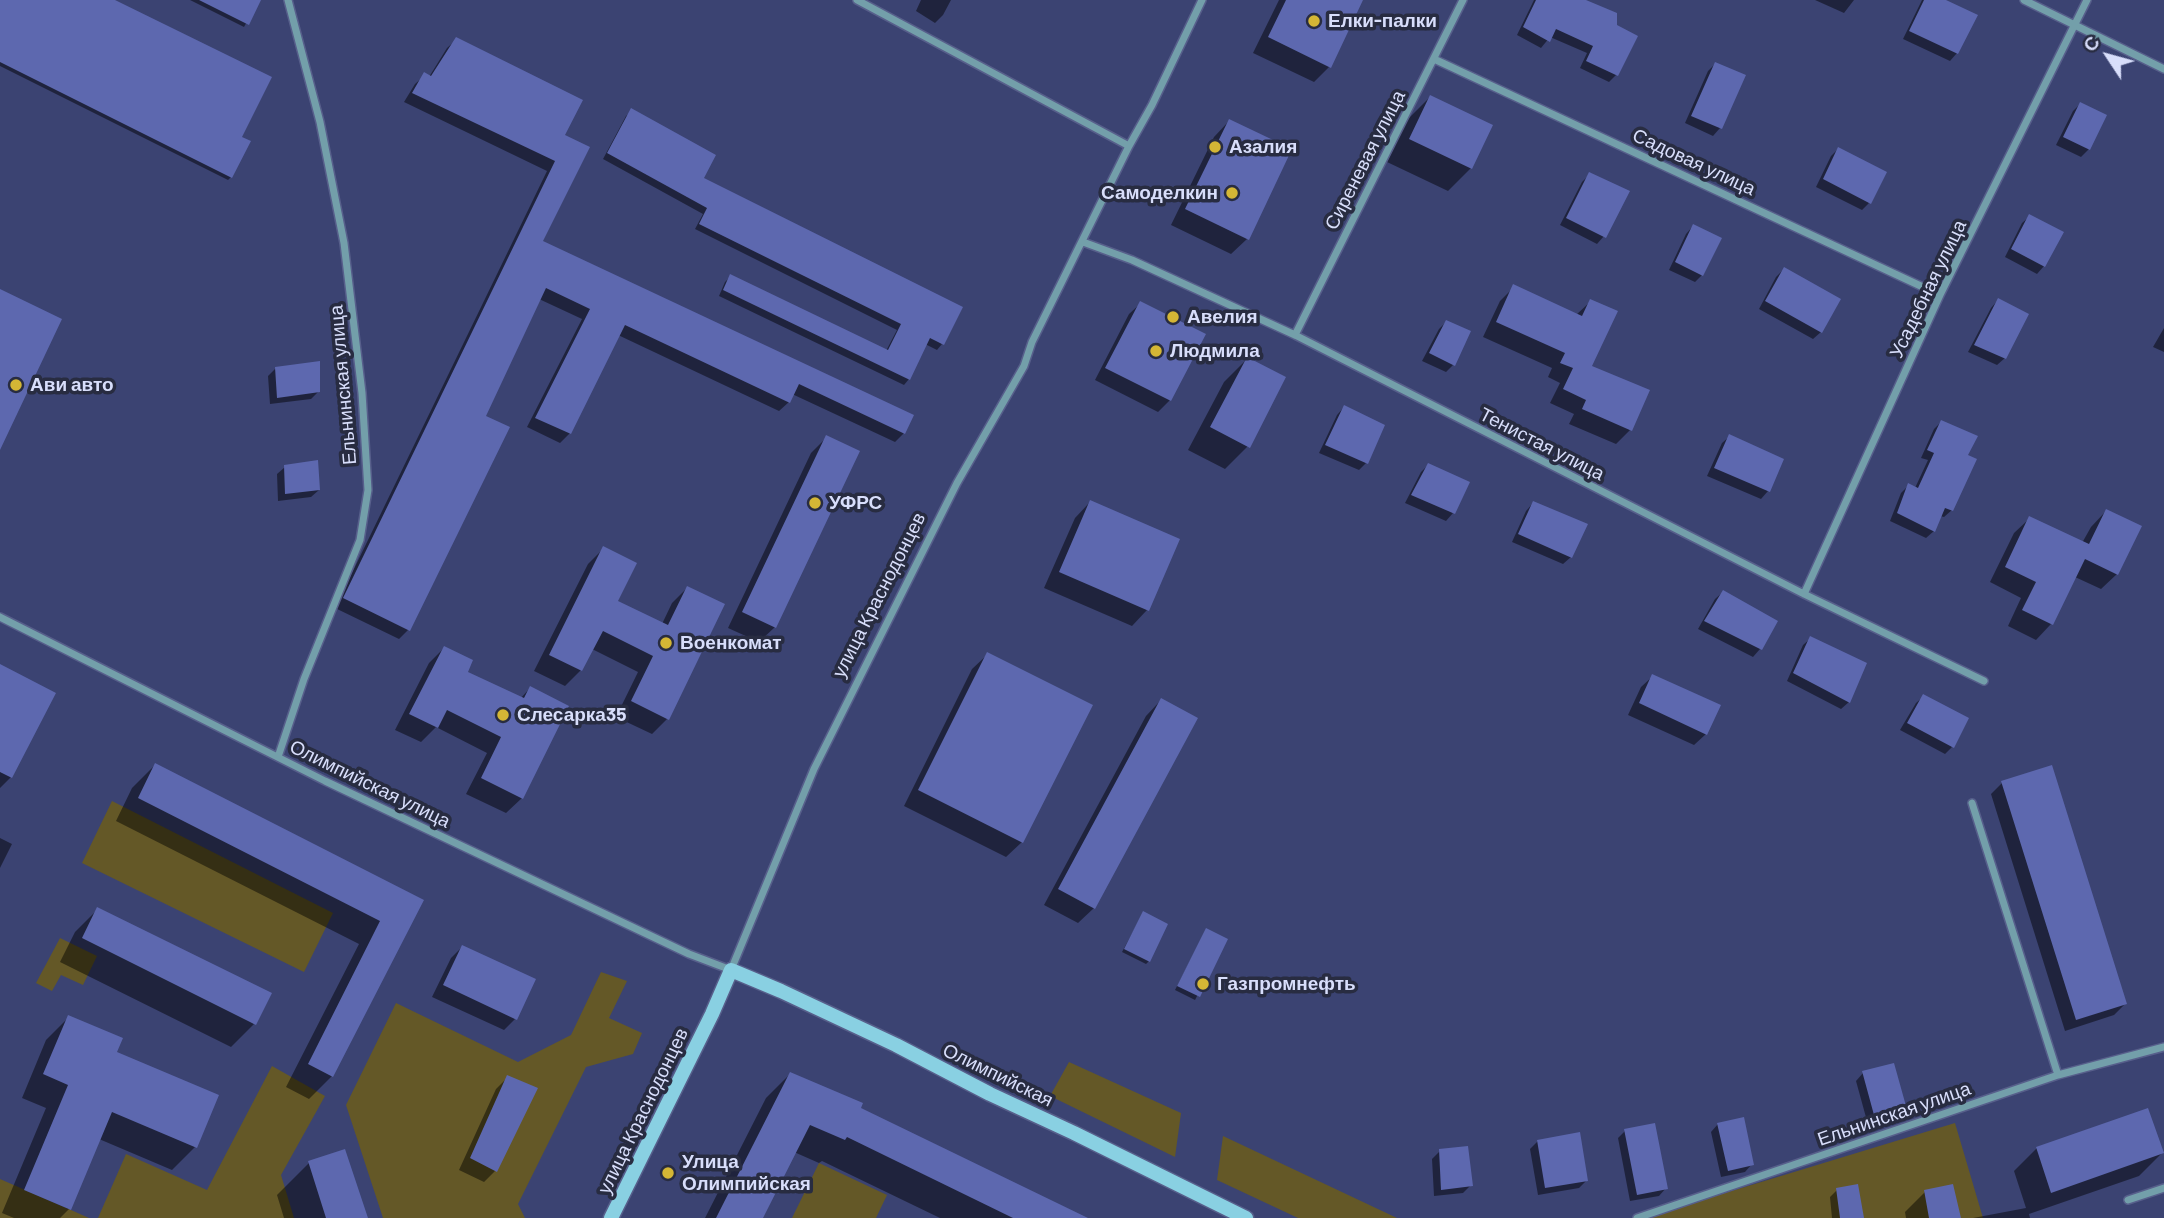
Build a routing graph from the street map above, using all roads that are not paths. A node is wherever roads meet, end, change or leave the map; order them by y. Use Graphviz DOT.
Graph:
graph roads {
  1 [pos="288,0"];
  2 [pos="857,0"];
  3 [pos="1202,0"];
  4 [pos="1463,0"];
  5 [pos="2024,0"];
  6 [pos="2087,0"];
  7 [pos="2076,25"];
  8 [pos="1434,59"];
  9 [pos="2164,69"];
  10 [pos="1129,146"];
  11 [pos="1083,242"];
  12 [pos="1940,295"];
  13 [pos="1295,335"];
  14 [pos="1804,594"];
  15 [pos="0,617"];
  16 [pos="1984,681"];
  17 [pos="278,757"];
  18 [pos="1972,803"];
  19 [pos="731,970"];
  20 [pos="2164,1047"];
  21 [pos="2058,1075"];
  22 [pos="2164,1188"];
  23 [pos="2128,1200"];
  24 [pos="611,1218"];
  25 [pos="1246,1218"];
  26 [pos="1637,1218"];
  1 -- 17 [label="street, Ельнинская улица"];
  2 -- 10 [label="street"];
  3 -- 10 [label="street, улица Краснодонцев"];
  4 -- 8 [label="street, Сиреневая улица"];
  5 -- 7 [label="street"];
  6 -- 7 [label="street, Усадебная улица"];
  7 -- 9 [label="street"];
  7 -- 12 [label="street, Усадебная улица"];
  8 -- 12 [label="street, Садовая улица"];
  8 -- 13 [label="street, Сиреневая улица"];
  10 -- 11 [label="street, улица Краснодонцев"];
  11 -- 13 [label="street, Тенистая улица"];
  11 -- 19 [label="street, улица Краснодонцев"];
  12 -- 14 [label="street, Усадебная улица"];
  13 -- 14 [label="street, Тенистая улица"];
  14 -- 16 [label="street, Тенистая улица"];
  15 -- 17 [label="street, Олимпийская улица"];
  17 -- 19 [label="street, Олимпийская улица"];
  18 -- 21 [label="street"];
  19 -- 24 [label="main road, улица Краснодонцев"];
  19 -- 25 [label="main road, Олимпийская"];
  20 -- 21 [label="street, Ельнинская улица"];
  21 -- 26 [label="street, Ельнинская улица"];
  22 -- 23 [label="street"];
}
